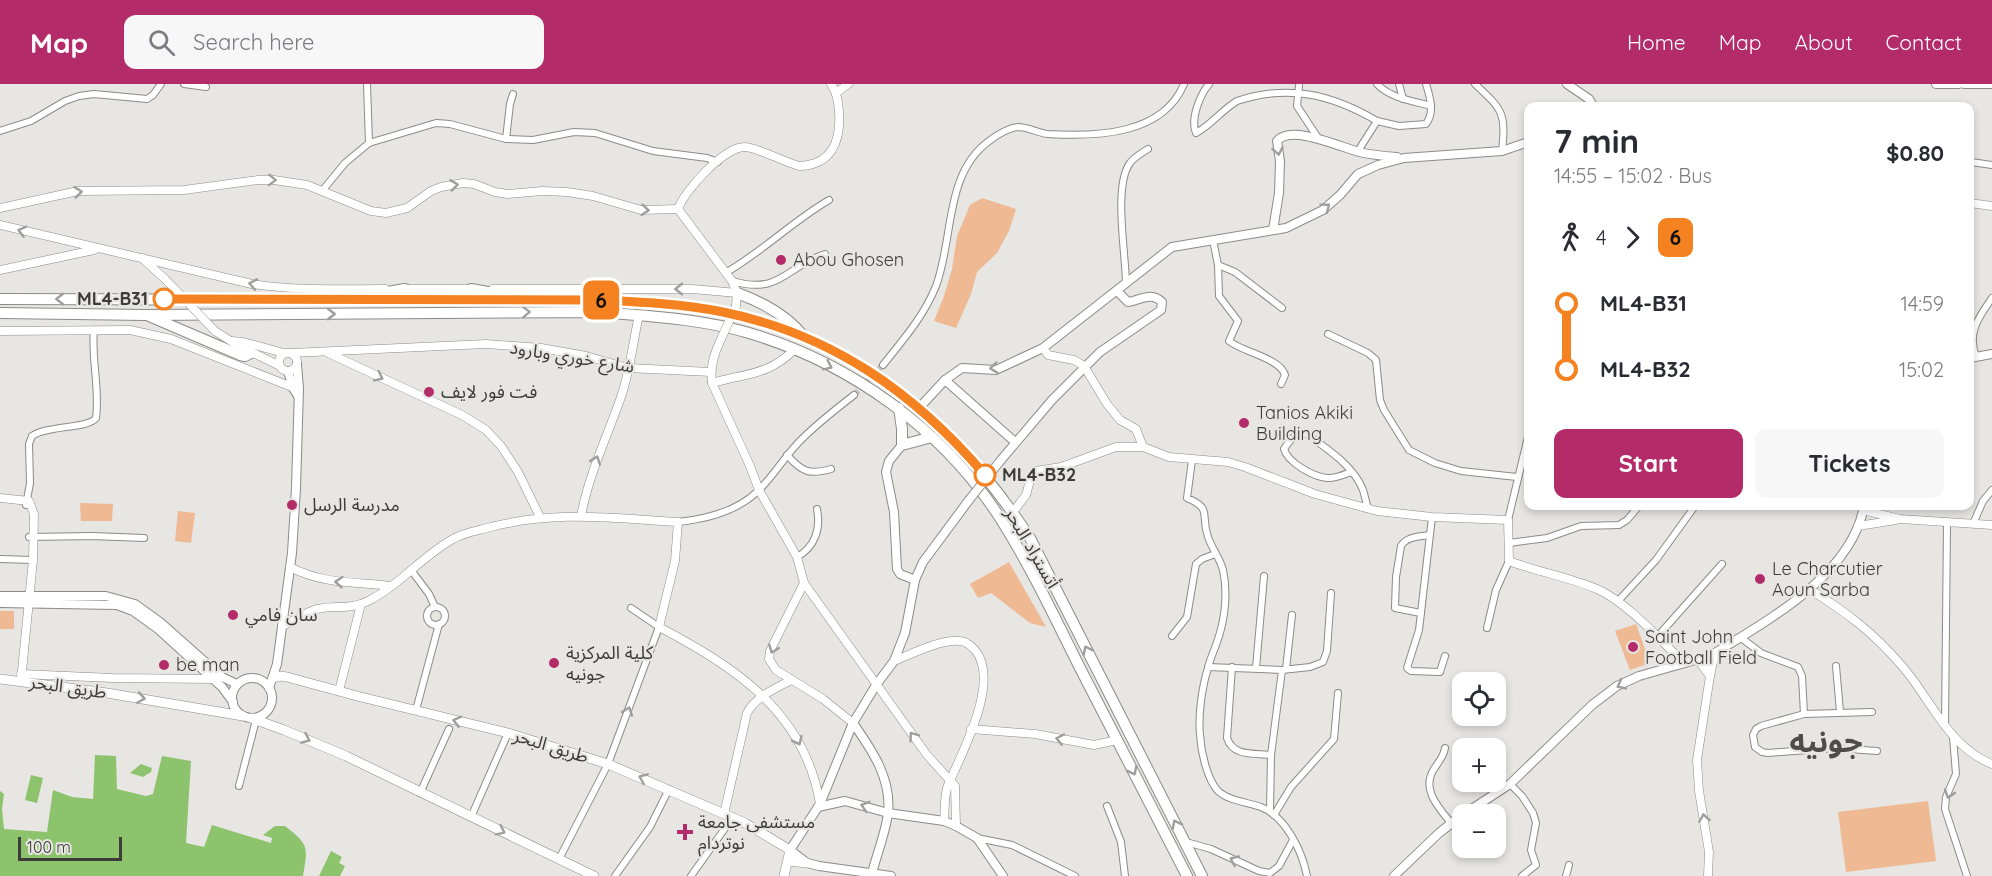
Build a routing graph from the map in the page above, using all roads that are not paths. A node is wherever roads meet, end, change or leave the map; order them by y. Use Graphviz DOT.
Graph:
graph roads {
  1 [pos="161,84"];
  2 [pos="184,84"];
  3 [pos="367,84"];
  4 [pos="831,84"];
  5 [pos="848,84"];
  6 [pos="1184,84"];
  7 [pos="1209,84"];
  8 [pos="1377,84"];
  9 [pos="1399,84"];
  10 [pos="1426,84"];
  11 [pos="1475,84"];
  12 [pos="1567,84"];
  13 [pos="1936,84"];
  14 [pos="1959,84"];
  15 [pos="1965,84"];
  16 [pos="1992,84"];
  17 [pos="1299,86"];
  18 [pos="206,87"];
  19 [pos="836,93"];
  20 [pos="513,94"];
  21 [pos="1403,99"];
  22 [pos="1591,102"];
  23 [pos="1431,105"];
  24 [pos="1377,121"];
  25 [pos="0,131"];
  26 [pos="1318,138"];
  27 [pos="506,139"];
  28 [pos="1524,143"];
  29 [pos="369,144"];
  30 [pos="1148,149"];
  31 [pos="1358,151"];
  32 [pos="1502,151"];
  33 [pos="1404,158"];
  34 [pos="718,162"];
  35 [pos="1974,162"];
  36 [pos="1992,165"];
  37 [pos="322,190"];
  38 [pos="829,200"];
  39 [pos="1974,204"];
  40 [pos="1992,206"];
  41 [pos="0,208"];
  42 [pos="678,209"];
  43 [pos="0,225"];
  44 [pos="1273,230"];
  45 [pos="1213,240"];
  46 [pos="99,249"];
  47 [pos="825,254"];
  48 [pos="142,257"];
  49 [pos="1218,265"];
  50 [pos="0,270"];
  51 [pos="727,272"];
  52 [pos="732,281"];
  53 [pos="1126,284"];
  54 [pos="405,289"];
  55 [pos="471,290"];
  56 [pos="1117,291"];
  57 [pos="737,292"];
  58 [pos="0,298"];
  59 [pos="1992,298"];
  60 [pos="350,299"];
  61 [pos="537,300"];
  62 [pos="1282,308"];
  63 [pos="0,313"];
  64 [pos="146,315"];
  65 [pos="639,315"];
  66 [pos="94,330"];
  67 [pos="1974,330"];
  68 [pos="0,331"];
  69 [pos="1328,333"];
  70 [pos="804,337"];
  71 [pos="230,341"];
  72 [pos="1043,348"];
  73 [pos="795,349"];
  74 [pos="251,352"];
  75 [pos="307,352"];
  76 [pos="288,353"];
  77 [pos="326,353"];
  78 [pos="1992,354"];
  79 [pos="1974,358"];
  80 [pos="297,363"];
  81 [pos="883,365"];
  82 [pos="1084,366"];
  83 [pos="628,368"];
  84 [pos="285,369"];
  85 [pos="711,372"];
  86 [pos="275,380"];
  87 [pos="945,380"];
  88 [pos="712,383"];
  89 [pos="1281,384"];
  90 [pos="296,391"];
  91 [pos="854,395"];
  92 [pos="899,408"];
  93 [pos="919,408"];
  94 [pos="932,437"];
  95 [pos="1016,442"];
  96 [pos="902,445"];
  97 [pos="1143,447"];
  98 [pos="1524,452"];
  99 [pos="787,455"];
  100 [pos="1192,460"];
  101 [pos="831,469"];
  102 [pos="1351,472"];
  103 [pos="1517,477"];
  104 [pos="759,490"];
  105 [pos="1992,490"];
  106 [pos="0,501"];
  107 [pos="27,503"];
  108 [pos="818,509"];
  109 [pos="1368,509"];
  110 [pos="1636,510"];
  111 [pos="1692,510"];
  112 [pos="1863,510"];
  113 [pos="1871,510"];
  114 [pos="1013,512"];
  115 [pos="581,516"];
  116 [pos="540,517"];
  117 [pos="1432,517"];
  118 [pos="1900,519"];
  119 [pos="1508,520"];
  120 [pos="678,522"];
  121 [pos="1947,523"];
  122 [pos="1973,524"];
  123 [pos="1992,525"];
  124 [pos="1858,526"];
  125 [pos="1430,535"];
  126 [pos="31,537"];
  127 [pos="144,538"];
  128 [pos="1509,543"];
  129 [pos="1215,554"];
  130 [pos="797,557"];
  131 [pos="0,559"];
  132 [pos="31,559"];
  133 [pos="1509,561"];
  134 [pos="1722,564"];
  135 [pos="290,567"];
  136 [pos="411,570"];
  137 [pos="1264,576"];
  138 [pos="915,580"];
  139 [pos="804,583"];
  140 [pos="391,586"];
  141 [pos="1809,590"];
  142 [pos="811,593"];
  143 [pos="1331,593"];
  144 [pos="0,596"];
  145 [pos="798,596"];
  146 [pos="28,598"];
  147 [pos="1618,601"];
  148 [pos="0,603"];
  149 [pos="361,604"];
  150 [pos="435,607"];
  151 [pos="631,608"];
  152 [pos="1421,613"];
  153 [pos="1292,615"];
  154 [pos="439,624"];
  155 [pos="282,626"];
  156 [pos="659,627"];
  157 [pos="1486,628"];
  158 [pos="1172,636"];
  159 [pos="1657,637"];
  160 [pos="1740,637"];
  161 [pos="1715,653"];
  162 [pos="1445,656"];
  163 [pos="1698,660"];
  164 [pos="894,661"];
  165 [pos="1684,663"];
  166 [pos="1836,666"];
  167 [pos="1232,667"];
  168 [pos="1208,668"];
  169 [pos="1256,668"];
  170 [pos="1284,669"];
  171 [pos="1710,676"];
  172 [pos="21,677"];
  173 [pos="0,679"];
  174 [pos="791,680"];
  175 [pos="219,681"];
  176 [pos="271,683"];
  177 [pos="237,684"];
  178 [pos="876,685"];
  179 [pos="339,691"];
  180 [pos="1338,693"];
  181 [pos="762,695"];
  182 [pos="233,702"];
  183 [pos="416,710"];
  184 [pos="1840,712"];
  185 [pos="1872,712"];
  186 [pos="1804,714"];
  187 [pos="250,718"];
  188 [pos="854,723"];
  189 [pos="1945,726"];
  190 [pos="449,729"];
  191 [pos="971,729"];
  192 [pos="508,733"];
  193 [pos="1953,737"];
  194 [pos="1117,740"];
  195 [pos="1445,747"];
  196 [pos="1877,751"];
  197 [pos="1271,755"];
  198 [pos="608,764"];
  199 [pos="1992,764"];
  200 [pos="951,781"];
  201 [pos="1510,784"];
  202 [pos="239,786"];
  203 [pos="669,789"];
  204 [pos="420,793"];
  205 [pos="1480,804"];
  206 [pos="819,805"];
  207 [pos="1107,806"];
  208 [pos="888,813"];
  209 [pos="1272,813"];
  210 [pos="728,815"];
  211 [pos="471,817"];
  212 [pos="944,821"];
  213 [pos="1450,823"];
  214 [pos="956,826"];
  215 [pos="977,838"];
  216 [pos="1293,840"];
  217 [pos="1186,843"];
  218 [pos="790,850"];
  219 [pos="559,859"];
  220 [pos="788,861"];
  221 [pos="807,863"];
  222 [pos="1569,865"];
  223 [pos="872,875"];
  224 [pos="594,876"];
  225 [pos="615,876"];
  226 [pos="691,876"];
  227 [pos="784,876"];
  228 [pos="891,876"];
  229 [pos="1003,876"];
  230 [pos="1075,876"];
  231 [pos="1125,876"];
  232 [pos="1186,876"];
  233 [pos="1202,876"];
  234 [pos="1307,876"];
  235 [pos="1394,876"];
  236 [pos="1522,876"];
  237 [pos="1566,876"];
  238 [pos="1708,876"];
  239 [pos="1967,876"];
  1 -- 25 [label="street"];
  2 -- 18 [label="street"];
  3 -- 29 [label="street"];
  4 -- 19 [label="street"];
  5 -- 19 [label="street"];
  6 -- 81 [label="street"];
  7 -- 17 [label="street"];
  8 -- 21 [label="street"];
  9 -- 21 [label="street"];
  10 -- 23 [label="street"];
  11 -- 32 [label="street"];
  12 -- 22 [label="main road"];
  13 -- 14 [label="main road"];
  15 -- 16 [label="main road"];
  17 -- 24 [label="street"];
  17 -- 26 [label="street"];
  19 -- 34 [label="street"];
  20 -- 27 [label="street"];
  21 -- 23 [label="street"];
  23 -- 24 [label="street"];
  24 -- 31 [label="street"];
  26 -- 31 [label="main road"];
  26 -- 44 [label="main road, one-way"];
  27 -- 29 [label="street"];
  27 -- 34 [label="street"];
  28 -- 32 [label="main road"];
  29 -- 37 [label="street"];
  30 -- 53 [label="street"];
  31 -- 33 [label="main road"];
  32 -- 33 [label="main road"];
  44 -- 33 [label="main road, one-way"];
  34 -- 42 [label="street"];
  35 -- 36 [label="street"];
  41 -- 37 [label="street, one-way"];
  37 -- 42 [label="street, one-way"];
  38 -- 51 [label="street"];
  39 -- 40 [label="street"];
  42 -- 51 [label="street"];
  46 -- 43 [label="street, one-way"];
  44 -- 45 [label="main road"];
  45 -- 49 [label="street"];
  45 -- 53 [label="main road"];
  46 -- 48 [label="street"];
  46 -- 50 [label="street"];
  47 -- 52 [label="street"];
  54 -- 48 [label="street, one-way"];
  48 -- 71 [label="street, bridge"];
  49 -- 62 [label="street"];
  49 -- 89 [label="street"];
  51 -- 52 [label="street"];
  52 -- 57 [label="street"];
  53 -- 56 [label="main road"];
  54 -- 55 [label="street"];
  54 -- 60 [label="highway"];
  57 -- 55 [label="street, one-way"];
  55 -- 61 [label="highway"];
  56 -- 72 [label="main road"];
  56 -- 82 [label="main road"];
  57 -- 70 [label="highway"];
  57 -- 85 [label="street, bridge"];
  60 -- 58 [label="highway, أتستراد البحر, one-way"];
  59 -- 67 [label="street"];
  60 -- 61 [label="highway, أتستراد البحر"];
  61 -- 70 [label="highway, أتستراد البحر"];
  63 -- 64 [label="highway, أتستراد البحر"];
  64 -- 65 [label="highway, أتستراد البحر, one-way"];
  64 -- 74 [label="highway"];
  65 -- 73 [label="highway, أتستراد البحر"];
  65 -- 83 [label="street"];
  66 -- 68 [label="street"];
  66 -- 86 [label="street"];
  66 -- 107 [label="street"];
  69 -- 103 [label="street"];
  70 -- 93 [label="highway, أتستراد البحر"];
  71 -- 74 [label="street"];
  71 -- 76 [label="street, شارع خوري وبارود"];
  72 -- 82 [label="street"];
  72 -- 87 [label="main road, one-way"];
  73 -- 88 [label="street"];
  73 -- 92 [label="highway, أتستراد البحر, one-way"];
  74 -- 84 [label="street"];
  75 -- 76 [label="street, شارع خوري وبارود"];
  75 -- 77 [label="street, شارع خوري وبارود"];
  75 -- 80 [label="street"];
  76 -- 80 [label="street"];
  76 -- 84 [label="street"];
  77 -- 83 [label="street, شارع خوري وبارود"];
  77 -- 116 [label="street, one-way"];
  78 -- 79 [label="main road"];
  80 -- 84 [label="street"];
  80 -- 90 [label="main road"];
  82 -- 95 [label="main road"];
  82 -- 97 [label="street"];
  83 -- 85 [label="street, شارع خوري وبارود"];
  115 -- 83 [label="street, one-way"];
  84 -- 86 [label="street"];
  84 -- 90 [label="main road"];
  85 -- 88 [label="street"];
  86 -- 90 [label="street"];
  87 -- 93 [label="main road"];
  87 -- 95 [label="main road"];
  88 -- 104 [label="street"];
  90 -- 135 [label="main road"];
  91 -- 99 [label="street"];
  92 -- 94 [label="highway, أتستراد البحر"];
  92 -- 96 [label="highway"];
  93 -- 114 [label="highway, أتستراد البحر"];
  94 -- 96 [label="highway"];
  94 -- 194 [label="highway, أتستراد البحر"];
  95 -- 138 [label="main road, bridge"];
  96 -- 138 [label="main road"];
  97 -- 100 [label="street"];
  97 -- 114 [label="street"];
  98 -- 103 [label="street"];
  99 -- 101 [label="street"];
  99 -- 104 [label="street"];
  100 -- 109 [label="street"];
  100 -- 129 [label="street"];
  102 -- 102 [label="street"];
  102 -- 109 [label="street"];
  103 -- 119 [label="street"];
  104 -- 120 [label="street"];
  104 -- 130 [label="street"];
  105 -- 122 [label="street"];
  106 -- 107 [label="street"];
  107 -- 126 [label="street"];
  108 -- 130 [label="street"];
  109 -- 117 [label="street"];
  110 -- 128 [label="street"];
  111 -- 147 [label="street"];
  112 -- 124 [label="main road"];
  113 -- 118 [label="street"];
  217 -- 114 [label="highway, أتستراد البحر, one-way"];
  115 -- 116 [label="street"];
  115 -- 120 [label="street"];
  116 -- 136 [label="street"];
  117 -- 119 [label="street"];
  117 -- 125 [label="street"];
  118 -- 121 [label="street"];
  118 -- 124 [label="street"];
  119 -- 128 [label="street"];
  120 -- 156 [label="street"];
  121 -- 122 [label="street"];
  121 -- 189 [label="street"];
  122 -- 123 [label="street"];
  124 -- 141 [label="main road"];
  125 -- 152 [label="street"];
  125 -- 152 [label="street"];
  126 -- 127 [label="street"];
  126 -- 132 [label="street"];
  128 -- 133 [label="street"];
  129 -- 158 [label="street"];
  129 -- 168 [label="street"];
  130 -- 139 [label="street"];
  131 -- 132 [label="street"];
  132 -- 146 [label="street"];
  133 -- 147 [label="street"];
  133 -- 157 [label="street"];
  134 -- 159 [label="street"];
  140 -- 135 [label="street, one-way"];
  135 -- 155 [label="main road"];
  136 -- 140 [label="street"];
  136 -- 150 [label="street"];
  137 -- 169 [label="street"];
  138 -- 164 [label="main road"];
  139 -- 142 [label="street"];
  139 -- 145 [label="street"];
  140 -- 149 [label="street"];
  141 -- 160 [label="main road"];
  141 -- 189 [label="street"];
  142 -- 145 [label="street"];
  142 -- 178 [label="street"];
  143 -- 170 [label="street"];
  144 -- 146 [label="main road"];
  145 -- 174 [label="street, one-way"];
  146 -- 148 [label="main road"];
  146 -- 172 [label="street"];
  146 -- 175 [label="main road"];
  147 -- 159 [label="street"];
  149 -- 155 [label="street"];
  149 -- 179 [label="street"];
  150 -- 154 [label="street"];
  150 -- 154 [label="street"];
  151 -- 156 [label="street"];
  152 -- 162 [label="street"];
  153 -- 170 [label="street"];
  154 -- 183 [label="street"];
  155 -- 176 [label="main road"];
  156 -- 181 [label="street"];
  198 -- 156 [label="street, one-way"];
  159 -- 165 [label="street"];
  160 -- 161 [label="main road"];
  160 -- 186 [label="street"];
  161 -- 163 [label="main road"];
  161 -- 171 [label="street"];
  163 -- 165 [label="main road"];
  163 -- 171 [label="street"];
  164 -- 178 [label="main road"];
  164 -- 191 [label="street"];
  165 -- 201 [label="main road, one-way"];
  166 -- 184 [label="street"];
  167 -- 168 [label="street"];
  167 -- 169 [label="street"];
  167 -- 197 [label="street"];
  168 -- 209 [label="street"];
  169 -- 170 [label="street"];
  170 -- 197 [label="street"];
  238 -- 171 [label="street, one-way"];
  172 -- 173 [label="main road, طريق البحر"];
  172 -- 175 [label="street, طريق البحر"];
  172 -- 187 [label="main road, طريق البحر, one-way"];
  174 -- 181 [label="street"];
  174 -- 188 [label="street"];
  175 -- 177 [label="main road"];
  175 -- 182 [label="main road"];
  176 -- 177 [label="main road"];
  176 -- 179 [label="main road, طريق البحر"];
  176 -- 187 [label="main road"];
  177 -- 182 [label="main road"];
  178 -- 188 [label="main road"];
  200 -- 178 [label="street, one-way"];
  179 -- 183 [label="main road, طريق البحر"];
  180 -- 209 [label="street"];
  181 -- 206 [label="street, one-way"];
  181 -- 210 [label="street"];
  182 -- 187 [label="main road"];
  192 -- 183 [label="main road, طريق البحر, one-way"];
  184 -- 185 [label="street"];
  184 -- 186 [label="street"];
  186 -- 196 [label="street"];
  187 -- 202 [label="street"];
  187 -- 204 [label="main road, طريق البحر, one-way"];
  188 -- 206 [label="main road"];
  188 -- 208 [label="main road"];
  189 -- 193 [label="street"];
  190 -- 204 [label="street"];
  194 -- 191 [label="street, one-way"];
  191 -- 200 [label="street"];
  192 -- 198 [label="main road, طريق البحر"];
  192 -- 211 [label="street"];
  193 -- 199 [label="street"];
  193 -- 239 [label="street, one-way"];
  194 -- 232 [label="highway, أتستراد البحر, one-way"];
  195 -- 213 [label="street"];
  197 -- 209 [label="street"];
  203 -- 198 [label="main road, طريق البحر, one-way"];
  198 -- 219 [label="street"];
  200 -- 212 [label="street"];
  200 -- 214 [label="street"];
  201 -- 205 [label="main road"];
  201 -- 236 [label="street"];
  203 -- 210 [label="main road, طريق البحر"];
  203 -- 225 [label="street"];
  204 -- 211 [label="main road, طريق البحر"];
  208 -- 206 [label="main road, one-way"];
  206 -- 218 [label="main road"];
  207 -- 231 [label="street"];
  208 -- 212 [label="main road"];
  208 -- 223 [label="main road"];
  209 -- 216 [label="street"];
  210 -- 218 [label="main road, طريق البحر"];
  210 -- 226 [label="street"];
  211 -- 219 [label="main road, طريق البحر, one-way"];
  212 -- 214 [label="main road"];
  213 -- 235 [label="main road"];
  214 -- 215 [label="main road"];
  215 -- 229 [label="main road"];
  215 -- 230 [label="street"];
  216 -- 217 [label="street, one-way"];
  216 -- 234 [label="street"];
  217 -- 233 [label="highway, أتستراد البحر"];
  218 -- 220 [label="main road"];
  218 -- 221 [label="main road"];
  219 -- 224 [label="main road, طريق البحر"];
  220 -- 221 [label="main road"];
  220 -- 227 [label="main road"];
  221 -- 223 [label="main road"];
  222 -- 237 [label="street"];
  223 -- 228 [label="main road"];
}
